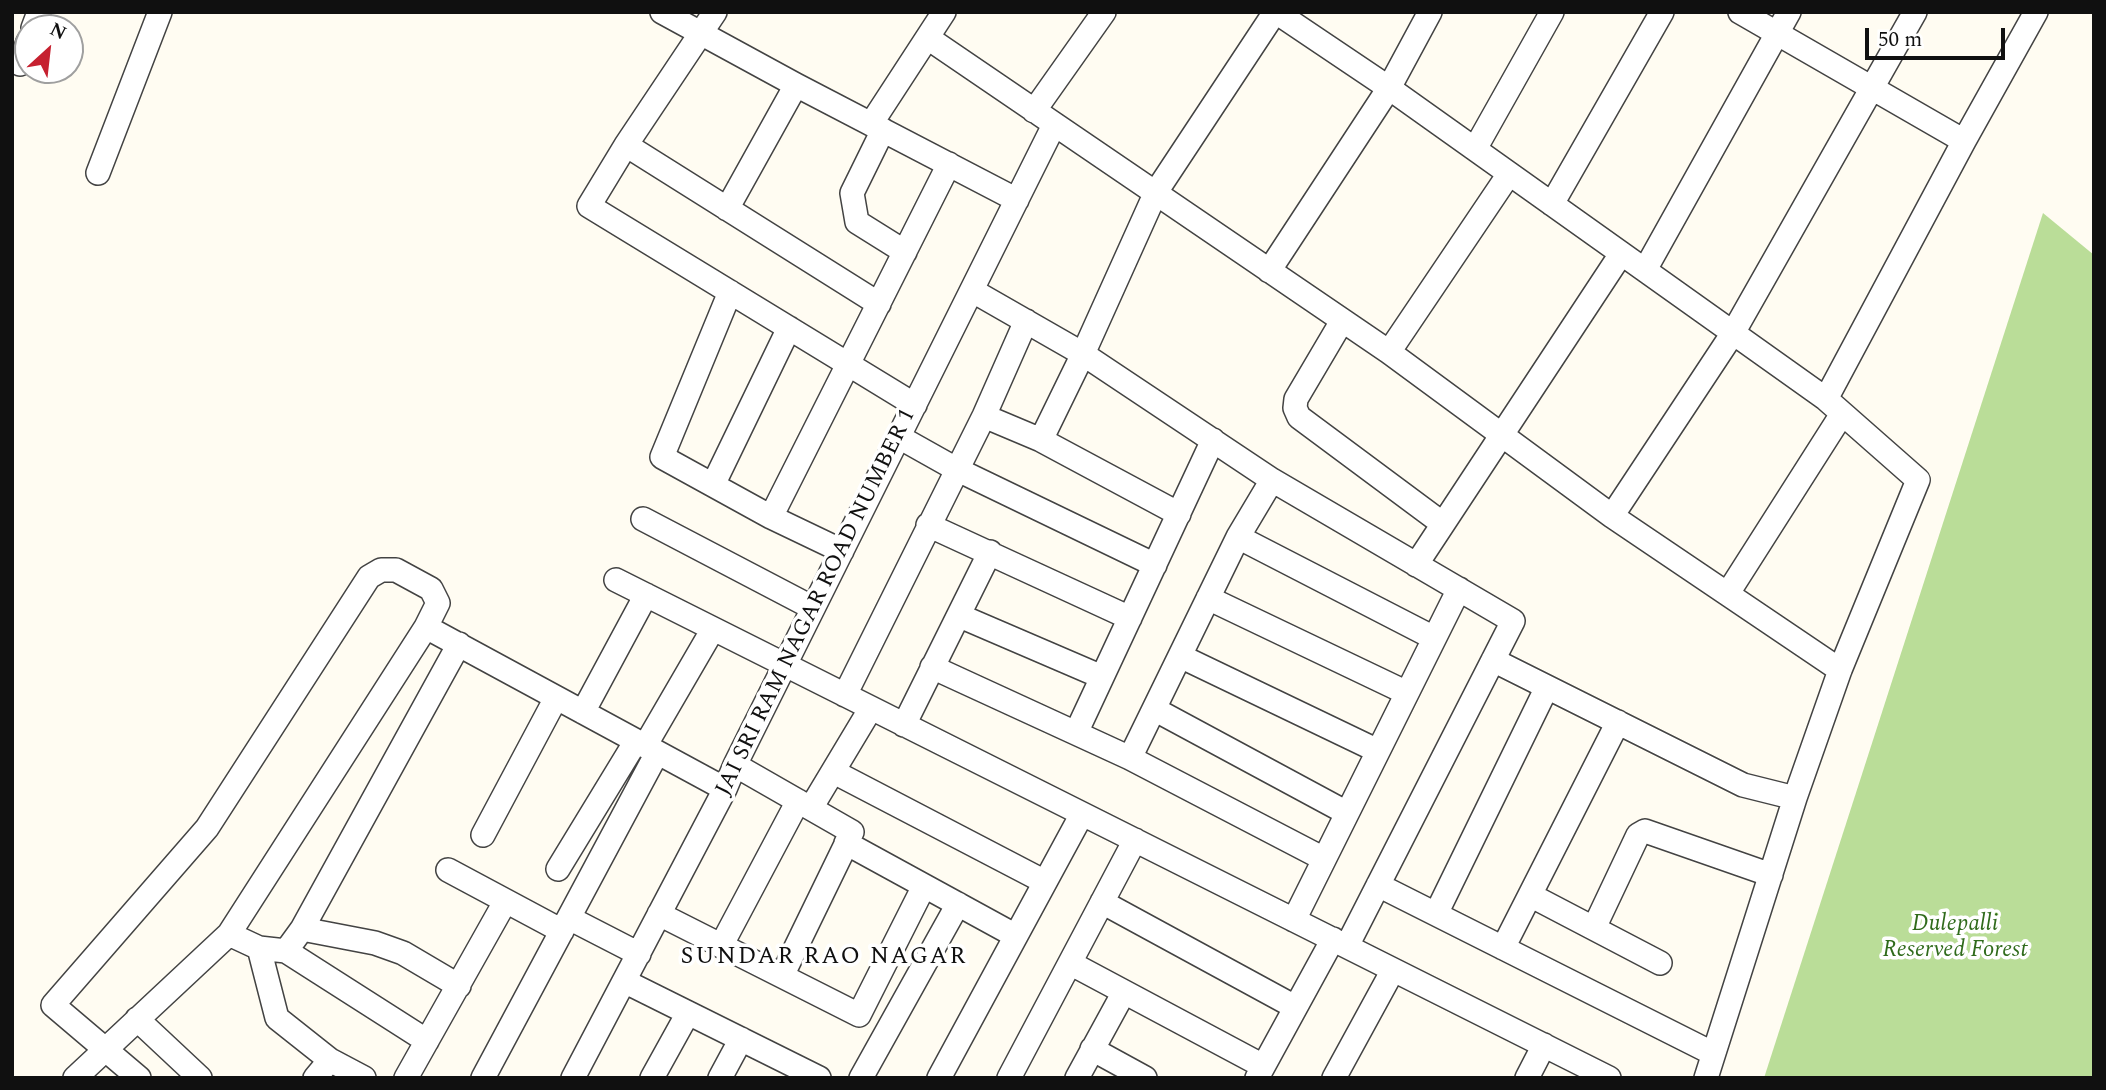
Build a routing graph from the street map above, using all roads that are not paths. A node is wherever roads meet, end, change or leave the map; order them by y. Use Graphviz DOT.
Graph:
graph roads {
  1 [pos="160,12"];
  2 [pos="662,12"];
  3 [pos="715,12"];
  4 [pos="944,12"];
  5 [pos="1104,12"];
  6 [pos="1430,12"];
  7 [pos="1552,12"];
  8 [pos="1662,12"];
  9 [pos="1740,12"];
  10 [pos="1789,12"];
  11 [pos="1916,12"];
  12 [pos="2036,12"];
  13 [pos="1287,15"];
  14 [pos="1777,33"];
  15 [pos="699,34"];
  16 [pos="928,38"];
  17 [pos="796,85"];
  18 [pos="1389,88"];
  19 [pos="1873,89"];
  20 [pos="1034,111"];
  21 [pos="1054,125"];
  22 [pos="877,127"];
  23 [pos="1964,141"];
  24 [pos="626,145"];
  25 [pos="1475,149"];
  26 [pos="949,164"];
  27 [pos="98,173"];
  28 [pos="1509,174"];
  29 [pos="1156,192"];
  30 [pos="1017,200"];
  31 [pos="1552,204"];
  32 [pos="727,209"];
  33 [pos="905,252"];
  34 [pos="1621,254"];
  35 [pos="1645,270"];
  36 [pos="1269,271"];
  37 [pos="973,291"];
  38 [pos="730,292"];
  39 [pos="879,304"];
  40 [pos="1026,321"];
  41 [pos="1342,321"];
  42 [pos="789,328"];
  43 [pos="1733,333"];
  44 [pos="1389,352"];
  45 [pos="1083,354"];
  46 [pos="849,364"];
  47 [pos="915,405"];
  48 [pos="1834,406"];
  49 [pos="984,416"];
  50 [pos="1500,434"];
  51 [pos="899,437"];
  52 [pos="1041,440"];
  53 [pos="1213,440"];
  54 [pos="956,469"];
  55 [pos="1272,480"];
  56 [pos="713,485"];
  57 [pos="1179,514"];
  58 [pos="1612,516"];
  59 [pos="771,517"];
  60 [pos="643,519"];
  61 [pos="1443,524"];
  62 [pos="928,525"];
  63 [pos="1238,537"];
  64 [pos="842,551"];
  65 [pos="990,552"];
  66 [pos="1155,565"];
  67 [pos="1416,565"];
  68 [pos="616,580"];
  69 [pos="1459,589"];
  70 [pos="1728,593"];
  71 [pos="646,595"];
  72 [pos="1208,598"];
  73 [pos="813,608"];
  74 [pos="960,616"];
  75 [pos="1130,618"];
  76 [pos="426,627"];
  77 [pos="713,629"];
  78 [pos="1434,638"];
  79 [pos="458,644"];
  80 [pos="1180,656"];
  81 [pos="1493,660"];
  82 [pos="785,665"];
  83 [pos="932,667"];
  84 [pos="1840,670"];
  85 [pos="1102,677"];
  86 [pos="1547,687"];
  87 [pos="1407,693"];
  88 [pos="845,695"];
  89 [pos="556,698"];
  90 [pos="871,709"];
  91 [pos="1154,709"];
  92 [pos="583,712"];
  93 [pos="1618,722"];
  94 [pos="904,725"];
  95 [pos="1076,733"];
  96 [pos="646,746"];
  97 [pos="1378,751"];
  98 [pos="1130,758"];
  99 [pos="735,765"];
  100 [pos="834,772"];
  101 [pos="726,789"];
  102 [pos="1795,798"];
  103 [pos="804,805"];
  104 [pos="1347,813"];
  105 [pos="1082,814"];
  106 [pos="483,835"];
  107 [pos="1135,840"];
  108 [pos="846,844"];
  109 [pos="1324,859"];
  110 [pos="558,869"];
  111 [pos="448,870"];
  112 [pos="1771,874"];
  113 [pos="1045,882"];
  114 [pos="1378,884"];
  115 [pos="924,886"];
  116 [pos="1530,895"];
  117 [pos="505,902"];
  118 [pos="1102,902"];
  119 [pos="958,904"];
  120 [pos="1436,914"];
  121 [pos="659,915"];
  122 [pos="1294,920"];
  123 [pos="565,924"];
  124 [pos="302,929"];
  125 [pos="1594,929"];
  126 [pos="229,934"];
  127 [pos="1016,936"];
  128 [pos="1340,943"];
  129 [pos="721,946"];
  130 [pos="259,948"];
  131 [pos="1503,948"];
  132 [pos="286,950"];
  133 [pos="639,954"];
  134 [pos="1070,963"];
  135 [pos="1660,963"];
  136 [pos="1393,970"];
  137 [pos="782,976"];
  138 [pos="624,981"];
  139 [pos="458,986"];
  140 [pos="1124,992"];
  141 [pos="1295,1007"];
  142 [pos="688,1013"];
  143 [pos="137,1019"];
  144 [pos="741,1039"];
  145 [pos="427,1041"];
  146 [pos="1544,1045"];
  147 [pos="106,1048"];
  148 [pos="1092,1049"];
  149 [pos="1712,1053"];
  150 [pos="330,1060"];
  151 [pos="795,1072"];
  152 [pos="1260,1072"];
  153 [pos="197,1077"];
  154 [pos="75,1078"];
  155 [pos="139,1078"];
  156 [pos="315,1078"];
  157 [pos="364,1078"];
  158 [pos="406,1078"];
  159 [pos="484,1078"];
  160 [pos="573,1078"];
  161 [pos="652,1078"];
  162 [pos="720,1078"];
  163 [pos="819,1078"];
  164 [pos="861,1078"];
  165 [pos="939,1078"];
  166 [pos="1009,1078"];
  167 [pos="1077,1078"];
  168 [pos="1145,1078"];
  169 [pos="1334,1078"];
  170 [pos="1527,1078"];
  171 [pos="1609,1078"];
  172 [pos="1706,1078"];
  1 -- 27 [label="street"];
  2 -- 15 [label="street"];
  3 -- 15 [label="street"];
  4 -- 16 [label="street"];
  5 -- 20 [label="street"];
  6 -- 18 [label="street"];
  7 -- 25 [label="street"];
  8 -- 31 [label="street"];
  9 -- 14 [label="street"];
  10 -- 14 [label="street"];
  11 -- 19 [label="street"];
  12 -- 23 [label="street"];
  13 -- 18 [label="street"];
  13 -- 29 [label="street"];
  14 -- 19 [label="street"];
  14 -- 35 [label="street"];
  15 -- 17 [label="street"];
  15 -- 24 [label="street"];
  16 -- 20 [label="street"];
  16 -- 22 [label="street"];
  17 -- 22 [label="street"];
  17 -- 32 [label="street"];
  18 -- 25 [label="street"];
  18 -- 36 [label="street"];
  19 -- 23 [label="street"];
  19 -- 43 [label="street"];
  20 -- 21 [label="street"];
  21 -- 29 [label="street"];
  21 -- 30 [label="street, JAI SRI RAM NAGAR ROAD NUMBER 1"];
  22 -- 26 [label="street"];
  22 -- 33 [label="street"];
  23 -- 48 [label="street"];
  24 -- 32 [label="street"];
  24 -- 38 [label="street"];
  25 -- 28 [label="street"];
  26 -- 30 [label="street"];
  26 -- 33 [label="street"];
  28 -- 31 [label="street"];
  28 -- 44 [label="street"];
  29 -- 36 [label="street"];
  29 -- 45 [label="street"];
  30 -- 37 [label="street, JAI SRI RAM NAGAR ROAD NUMBER 1"];
  31 -- 34 [label="street"];
  32 -- 39 [label="street"];
  33 -- 39 [label="street"];
  34 -- 35 [label="street"];
  34 -- 50 [label="street"];
  35 -- 43 [label="street"];
  36 -- 41 [label="street"];
  37 -- 40 [label="street"];
  37 -- 47 [label="street, JAI SRI RAM NAGAR ROAD NUMBER 1"];
  38 -- 42 [label="street"];
  38 -- 56 [label="street"];
  39 -- 46 [label="street"];
  40 -- 45 [label="street"];
  40 -- 49 [label="street"];
  41 -- 44 [label="street"];
  41 -- 61 [label="street"];
  42 -- 46 [label="street"];
  42 -- 56 [label="street"];
  43 -- 48 [label="street"];
  43 -- 58 [label="street"];
  44 -- 50 [label="street"];
  45 -- 52 [label="street"];
  45 -- 53 [label="street"];
  46 -- 47 [label="street"];
  46 -- 59 [label="street"];
  47 -- 51 [label="street, JAI SRI RAM NAGAR ROAD NUMBER 1"];
  48 -- 70 [label="street"];
  48 -- 84 [label="street"];
  49 -- 52 [label="street"];
  49 -- 54 [label="street"];
  50 -- 58 [label="street"];
  50 -- 61 [label="street"];
  51 -- 54 [label="street"];
  51 -- 64 [label="street, JAI SRI RAM NAGAR ROAD NUMBER 1"];
  52 -- 57 [label="street"];
  53 -- 55 [label="street"];
  53 -- 57 [label="street"];
  54 -- 62 [label="street"];
  54 -- 66 [label="street"];
  55 -- 63 [label="street"];
  55 -- 67 [label="street"];
  56 -- 59 [label="street"];
  57 -- 66 [label="street"];
  58 -- 70 [label="street"];
  59 -- 64 [label="street"];
  60 -- 73 [label="street"];
  61 -- 67 [label="street"];
  62 -- 65 [label="street"];
  62 -- 88 [label="street"];
  63 -- 72 [label="street"];
  63 -- 78 [label="street"];
  64 -- 73 [label="street, JAI SRI RAM NAGAR ROAD NUMBER 1"];
  65 -- 74 [label="street"];
  65 -- 75 [label="street"];
  66 -- 75 [label="street"];
  67 -- 69 [label="street"];
  68 -- 71 [label="street"];
  69 -- 78 [label="street"];
  69 -- 81 [label="street"];
  70 -- 84 [label="street"];
  71 -- 77 [label="street"];
  71 -- 92 [label="street"];
  72 -- 80 [label="street"];
  72 -- 87 [label="street"];
  73 -- 82 [label="street, JAI SRI RAM NAGAR ROAD NUMBER 1"];
  74 -- 83 [label="street"];
  74 -- 85 [label="street"];
  75 -- 85 [label="street"];
  76 -- 79 [label="street"];
  76 -- 126 [label="street"];
  76 -- 147 [label="street"];
  77 -- 82 [label="street"];
  77 -- 96 [label="street"];
  78 -- 87 [label="street"];
  79 -- 89 [label="street"];
  79 -- 124 [label="street"];
  80 -- 91 [label="street"];
  80 -- 97 [label="street"];
  81 -- 86 [label="street"];
  81 -- 114 [label="street"];
  82 -- 88 [label="street"];
  82 -- 99 [label="street, JAI SRI RAM NAGAR ROAD NUMBER 1"];
  83 -- 94 [label="street"];
  83 -- 95 [label="street"];
  84 -- 102 [label="street"];
  85 -- 95 [label="street"];
  86 -- 93 [label="street"];
  86 -- 120 [label="street"];
  87 -- 97 [label="street"];
  88 -- 90 [label="street"];
  89 -- 92 [label="street"];
  89 -- 106 [label="street"];
  90 -- 94 [label="street"];
  90 -- 100 [label="street"];
  91 -- 98 [label="street"];
  91 -- 104 [label="street"];
  92 -- 96 [label="street"];
  93 -- 102 [label="street"];
  93 -- 116 [label="street"];
  94 -- 105 [label="street"];
  95 -- 98 [label="street"];
  96 -- 101 [label="street"];
  96 -- 110 [label="street"];
  96 -- 123 [label="street"];
  97 -- 104 [label="street"];
  98 -- 109 [label="street"];
  99 -- 101 [label="street, JAI SRI RAM NAGAR ROAD NUMBER 1"];
  99 -- 103 [label="street"];
  100 -- 103 [label="street"];
  100 -- 113 [label="street"];
  101 -- 121 [label="street, JAI SRI RAM NAGAR ROAD NUMBER 1"];
  102 -- 112 [label="street"];
  103 -- 108 [label="street"];
  103 -- 129 [label="street"];
  104 -- 109 [label="street"];
  105 -- 107 [label="street"];
  105 -- 113 [label="street"];
  107 -- 118 [label="street"];
  107 -- 122 [label="street"];
  108 -- 115 [label="street"];
  108 -- 137 [label="street"];
  109 -- 122 [label="street"];
  111 -- 117 [label="street"];
  112 -- 125 [label="street"];
  112 -- 149 [label="street"];
  113 -- 127 [label="street"];
  114 -- 120 [label="street"];
  114 -- 128 [label="street"];
  115 -- 119 [label="street"];
  115 -- 137 [label="street"];
  116 -- 125 [label="street"];
  116 -- 131 [label="street"];
  117 -- 123 [label="street"];
  117 -- 139 [label="street"];
  118 -- 134 [label="street"];
  118 -- 141 [label="street"];
  119 -- 127 [label="street"];
  119 -- 164 [label="street"];
  120 -- 131 [label="street"];
  121 -- 129 [label="street"];
  121 -- 133 [label="street, JAI SRI RAM NAGAR ROAD NUMBER 1"];
  122 -- 128 [label="street"];
  123 -- 133 [label="street"];
  123 -- 159 [label="street"];
  124 -- 132 [label="street"];
  124 -- 139 [label="street"];
  125 -- 135 [label="street"];
  126 -- 130 [label="street"];
  126 -- 143 [label="street"];
  127 -- 165 [label="street"];
  128 -- 136 [label="street"];
  128 -- 141 [label="street"];
  129 -- 137 [label="street"];
  130 -- 132 [label="street"];
  130 -- 150 [label="street"];
  131 -- 149 [label="street"];
  132 -- 145 [label="street"];
  133 -- 138 [label="street, JAI SRI RAM NAGAR ROAD NUMBER 1"];
  134 -- 140 [label="street"];
  134 -- 166 [label="street"];
  136 -- 146 [label="street"];
  136 -- 169 [label="street"];
  138 -- 142 [label="street"];
  138 -- 160 [label="street, JAI SRI RAM NAGAR ROAD NUMBER 1"];
  139 -- 145 [label="street"];
  140 -- 148 [label="street"];
  140 -- 152 [label="street"];
  141 -- 152 [label="street"];
  142 -- 144 [label="street"];
  142 -- 161 [label="street"];
  143 -- 147 [label="street"];
  143 -- 153 [label="street"];
  144 -- 151 [label="street"];
  144 -- 162 [label="street"];
  145 -- 158 [label="street"];
  146 -- 170 [label="street"];
  146 -- 171 [label="street"];
  147 -- 154 [label="street"];
  147 -- 155 [label="street"];
  148 -- 167 [label="street"];
  148 -- 168 [label="street"];
  149 -- 172 [label="street"];
  150 -- 156 [label="street"];
  150 -- 157 [label="street"];
  151 -- 163 [label="street"];
}
